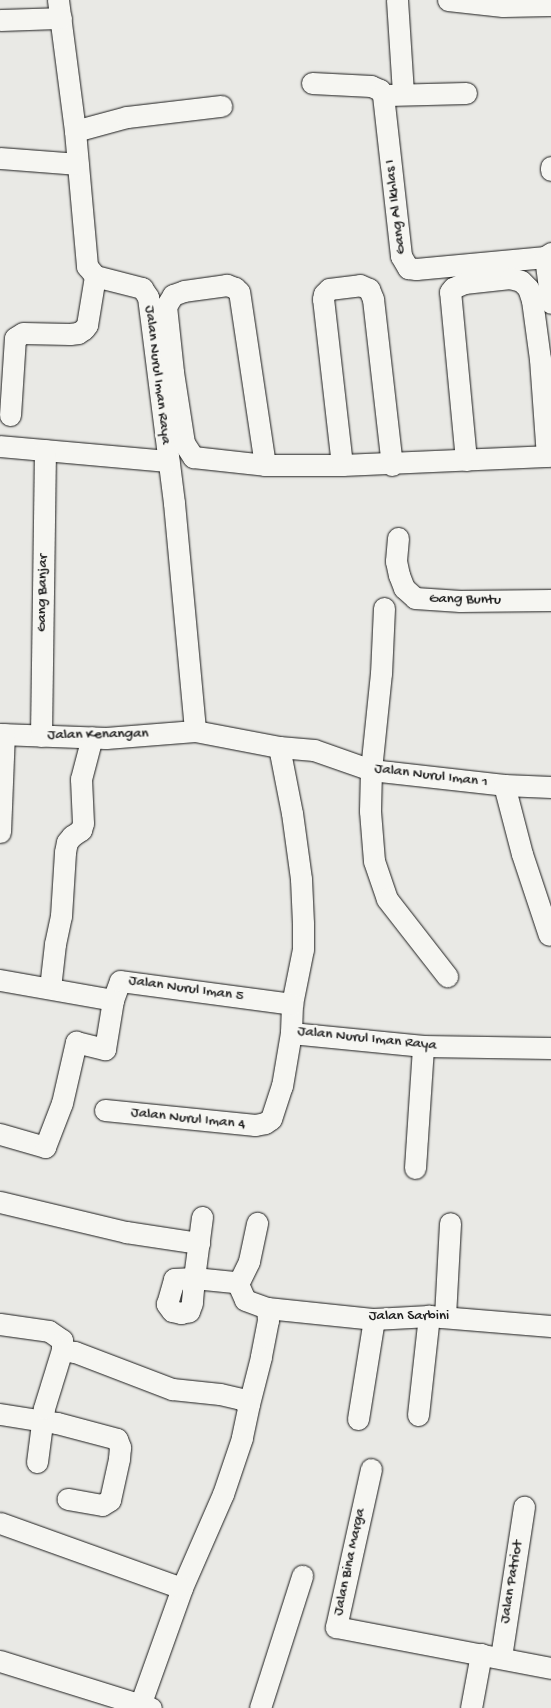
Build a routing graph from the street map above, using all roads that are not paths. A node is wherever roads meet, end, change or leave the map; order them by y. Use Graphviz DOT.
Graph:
graph roads {
  1 [pos="397,0"];
  2 [pos="448,0"];
  3 [pos="551,5"];
  4 [pos="59,9"];
  5 [pos="0,20"];
  6 [pos="312,83"];
  7 [pos="466,93"];
  8 [pos="393,95"];
  9 [pos="221,106"];
  10 [pos="75,131"];
  11 [pos="0,158"];
  12 [pos="78,164"];
  13 [pos="548,255"];
  14 [pos="95,276"];
  15 [pos="551,303"];
  16 [pos="10,416"];
  17 [pos="0,446"];
  18 [pos="45,450"];
  19 [pos="549,456"];
  20 [pos="466,460"];
  21 [pos="168,461"];
  22 [pos="265,465"];
  23 [pos="392,465"];
  24 [pos="342,466"];
  25 [pos="398,538"];
  26 [pos="551,600"];
  27 [pos="384,608"];
  28 [pos="195,731"];
  29 [pos="2,734"];
  30 [pos="41,736"];
  31 [pos="92,737"];
  32 [pos="279,746"];
  33 [pos="371,770"];
  34 [pos="504,785"];
  35 [pos="551,787"];
  36 [pos="0,832"];
  37 [pos="549,935"];
  38 [pos="447,976"];
  39 [pos="0,980"];
  40 [pos="50,988"];
  41 [pos="113,1000"];
  42 [pos="292,1004"];
  43 [pos="291,1033"];
  44 [pos="423,1046"];
  45 [pos="551,1048"];
  46 [pos="105,1110"];
  47 [pos="0,1134"];
  48 [pos="415,1168"];
  49 [pos="0,1202"];
  50 [pos="202,1217"];
  51 [pos="257,1223"];
  52 [pos="450,1223"];
  53 [pos="199,1243"];
  54 [pos="238,1284"];
  55 [pos="267,1308"];
  56 [pos="437,1316"];
  57 [pos="374,1319"];
  58 [pos="0,1324"];
  59 [pos="551,1326"];
  60 [pos="62,1350"];
  61 [pos="250,1404"];
  62 [pos="0,1414"];
  63 [pos="418,1415"];
  64 [pos="358,1419"];
  65 [pos="42,1420"];
  66 [pos="37,1462"];
  67 [pos="371,1469"];
  68 [pos="68,1499"];
  69 [pos="524,1507"];
  70 [pos="0,1523"];
  71 [pos="302,1576"];
  72 [pos="182,1588"];
  73 [pos="491,1656"];
  74 [pos="0,1661"];
  75 [pos="551,1668"];
  76 [pos="143,1707"];
  77 [pos="260,1708"];
  78 [pos="471,1708"];
  1 -- 8 [label="street"];
  2 -- 3 [label="street"];
  4 -- 5 [label="street"];
  4 -- 10 [label="street"];
  6 -- 8 [label="street"];
  7 -- 8 [label="street"];
  8 -- 13 [label="street, Gang Al Ikhlas I"];
  9 -- 10 [label="street"];
  10 -- 12 [label="street"];
  11 -- 12 [label="street"];
  12 -- 14 [label="street"];
  13 -- 15 [label="street, Gang Al Ikhlas I"];
  14 -- 16 [label="street"];
  14 -- 21 [label="street, Jalan Nurul Iman Raya"];
  17 -- 18 [label="street"];
  18 -- 21 [label="street"];
  18 -- 30 [label="street, Gang Banjar"];
  19 -- 20 [label="street"];
  19 -- 20 [label="street"];
  20 -- 23 [label="street"];
  21 -- 28 [label="street, Jalan Nurul Iman Raya"];
  22 -- 22 [label="street"];
  22 -- 24 [label="street"];
  23 -- 24 [label="street"];
  23 -- 24 [label="street"];
  25 -- 26 [label="street, Gang Buntu"];
  27 -- 33 [label="street"];
  28 -- 31 [label="street, Jalan Kenangan"];
  28 -- 32 [label="street, Jalan Nurul Iman 1"];
  29 -- 30 [label="street, Jalan Kenangan"];
  29 -- 36 [label="street"];
  30 -- 31 [label="street, Jalan Kenangan"];
  31 -- 40 [label="street"];
  32 -- 33 [label="street, Jalan Nurul Iman 1"];
  32 -- 42 [label="street, Jalan Nurul Iman Raya"];
  33 -- 34 [label="street, Jalan Nurul Iman 1"];
  33 -- 38 [label="street"];
  34 -- 35 [label="street, Jalan Nurul Iman 1"];
  34 -- 37 [label="street"];
  39 -- 40 [label="street"];
  40 -- 41 [label="street"];
  41 -- 42 [label="street, Jalan Nurul Iman 5"];
  41 -- 47 [label="street, Jalan Nurul Iman 5"];
  42 -- 43 [label="street, Jalan Nurul Iman Raya"];
  43 -- 44 [label="street, Jalan Nurul Iman Raya"];
  43 -- 46 [label="street, Jalan Nurul Iman 4"];
  44 -- 45 [label="street, Jalan Nurul Iman Raya"];
  44 -- 48 [label="street"];
  49 -- 53 [label="street"];
  50 -- 53 [label="street"];
  51 -- 54 [label="street"];
  52 -- 56 [label="street"];
  53 -- 54 [label="street"];
  54 -- 55 [label="street, Jalan Sarbini"];
  55 -- 57 [label="street, Jalan Sarbini"];
  55 -- 61 [label="street"];
  56 -- 57 [label="street, Jalan Sarbini"];
  56 -- 59 [label="street, Jalan Sarbini"];
  56 -- 63 [label="street"];
  57 -- 64 [label="street"];
  58 -- 60 [label="street"];
  60 -- 61 [label="street"];
  60 -- 65 [label="street"];
  61 -- 72 [label="street"];
  62 -- 65 [label="street"];
  65 -- 66 [label="street"];
  65 -- 68 [label="street"];
  67 -- 73 [label="street, Jalan Bina Marga"];
  69 -- 73 [label="street, Jalan Patriot"];
  70 -- 72 [label="street"];
  71 -- 77 [label="street"];
  72 -- 76 [label="street"];
  73 -- 75 [label="street, Jalan Bina Marga"];
  73 -- 78 [label="street"];
  74 -- 76 [label="street"];
}
